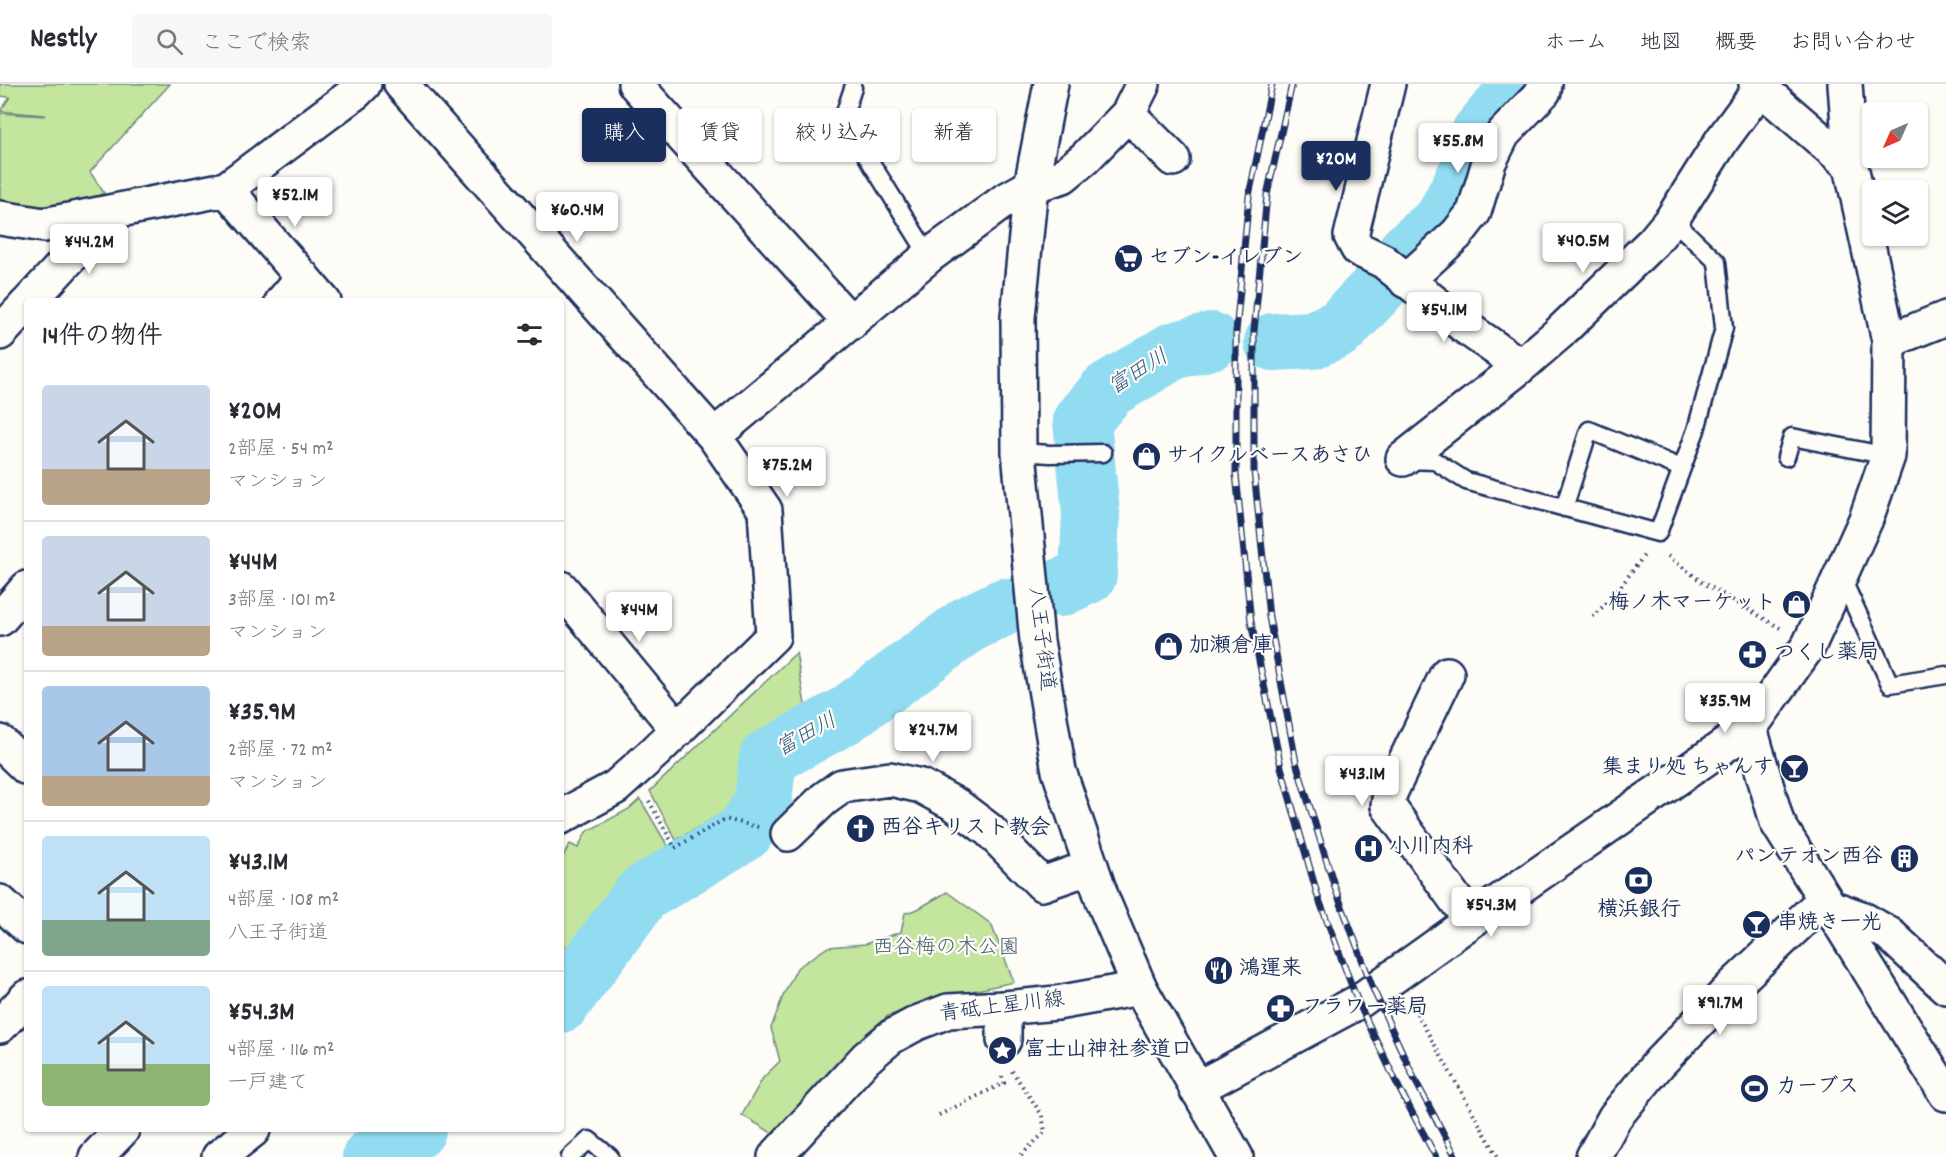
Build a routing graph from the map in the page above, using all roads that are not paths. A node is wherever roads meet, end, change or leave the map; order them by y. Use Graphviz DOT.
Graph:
graph roads {
  1 [pos="364,84"];
  2 [pos="401,84"];
  3 [pos="635,84"];
  4 [pos="1051,84"];
  5 [pos="1143,84"];
  6 [pos="1388,84"];
  7 [pos="1545,84"];
  8 [pos="1845,84"];
  9 [pos="1759,86"];
  10 [pos="853,88"];
  11 [pos="1128,114"];
  12 [pos="1173,159"];
  13 [pos="1851,166"];
  14 [pos="1031,186"];
  15 [pos="226,189"];
  16 [pos="111,213"];
  17 [pos="0,218"];
  18 [pos="1672,219"];
  19 [pos="929,256"];
  20 [pos="1396,272"];
  21 [pos="303,277"];
  22 [pos="33,298"];
  23 [pos="285,298"];
  24 [pos="321,298"];
  25 [pos="24,307"];
  26 [pos="1946,318"];
  27 [pos="851,322"];
  28 [pos="0,333"];
  29 [pos="1889,342"];
  30 [pos="1521,366"];
  31 [pos="714,436"];
  32 [pos="1035,453"];
  33 [pos="1100,454"];
  34 [pos="1888,456"];
  35 [pos="1786,457"];
  36 [pos="1403,459"];
  37 [pos="1681,468"];
  38 [pos="1564,508"];
  39 [pos="1840,576"];
  40 [pos="564,592"];
  41 [pos="1447,674"];
  42 [pos="1946,675"];
  43 [pos="1750,728"];
  44 [pos="678,729"];
  45 [pos="0,742"];
  46 [pos="24,765"];
  47 [pos="564,815"];
  48 [pos="788,834"];
  49 [pos="1091,867"];
  50 [pos="0,902"];
  51 [pos="1828,903"];
  52 [pos="1471,921"];
  53 [pos="24,924"];
  54 [pos="1946,987"];
  55 [pos="1140,988"];
  56 [pos="24,1000"];
  57 [pos="0,1026"];
  58 [pos="1196,1089"];
  59 [pos="1946,1094"];
  60 [pos="120,1132"];
  61 [pos="250,1132"];
  62 [pos="96,1157"];
  63 [pos="219,1157"];
  64 [pos="570,1157"];
  65 [pos="610,1157"];
  66 [pos="775,1157"];
  67 [pos="1236,1157"];
  68 [pos="1593,1157"];
  1 -- 15 [label="main road"];
  2 -- 31 [label="main road"];
  3 -- 27 [label="main road"];
  4 -- 14 [label="main road, 八王子街道"];
  5 -- 11 [label="main road"];
  6 -- 20 [label="main road"];
  7 -- 20 [label="main road"];
  8 -- 13 [label="main road"];
  9 -- 13 [label="main road"];
  9 -- 18 [label="main road"];
  10 -- 19 [label="lane"];
  11 -- 12 [label="main road"];
  11 -- 14 [label="main road"];
  13 -- 29 [label="main road"];
  14 -- 19 [label="main road"];
  14 -- 32 [label="main road, 八王子街道"];
  15 -- 16 [label="main road"];
  15 -- 21 [label="main road"];
  16 -- 17 [label="main road"];
  16 -- 22 [label="main road"];
  18 -- 30 [label="main road"];
  18 -- 37 [label="lane"];
  19 -- 27 [label="main road"];
  20 -- 30 [label="main road"];
  21 -- 23 [label="main road"];
  21 -- 24 [label="main road"];
  25 -- 28 [label="main road"];
  26 -- 29 [label="main road"];
  27 -- 31 [label="main road"];
  29 -- 34 [label="main road"];
  30 -- 36 [label="main road"];
  31 -- 44 [label="main road"];
  32 -- 33 [label="lane"];
  32 -- 49 [label="main road, 八王子街道"];
  34 -- 35 [label="lane"];
  34 -- 39 [label="main road"];
  36 -- 38 [label="lane"];
  37 -- 38 [label="lane"];
  37 -- 38 [label="lane"];
  39 -- 42 [label="lane"];
  39 -- 43 [label="main road"];
  40 -- 44 [label="main road"];
  41 -- 52 [label="main road"];
  43 -- 51 [label="main road"];
  43 -- 52 [label="main road"];
  44 -- 47 [label="main road"];
  45 -- 46 [label="main road"];
  48 -- 49 [label="main road"];
  49 -- 55 [label="main road, 八王子街道"];
  50 -- 53 [label="main road"];
  51 -- 54 [label="main road"];
  51 -- 59 [label="main road"];
  51 -- 68 [label="main road"];
  52 -- 58 [label="main road"];
  55 -- 58 [label="main road, 八王子街道"];
  55 -- 66 [label="main road, 青砥上星川線"];
  56 -- 57 [label="main road"];
  58 -- 67 [label="main road, 八王子街道"];
  60 -- 62 [label="main road"];
  61 -- 63 [label="main road"];
  64 -- 65 [label="lane"];
}
